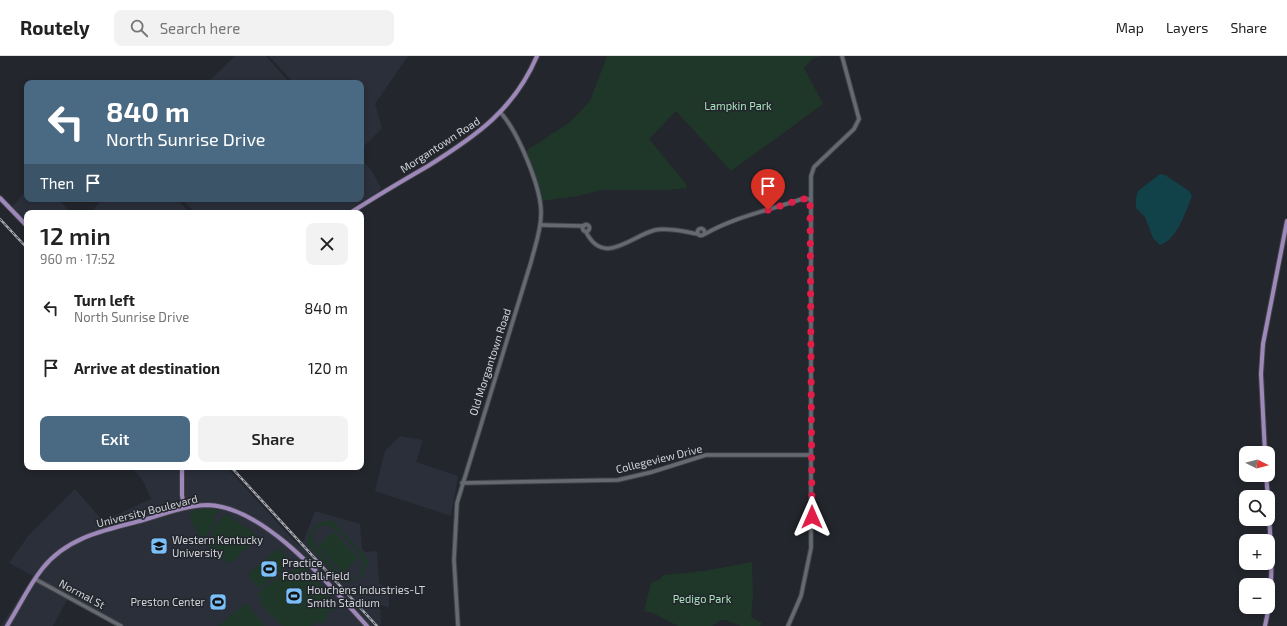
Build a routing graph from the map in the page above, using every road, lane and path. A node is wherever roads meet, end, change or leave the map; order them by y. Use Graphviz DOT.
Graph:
graph roads {
  1 [pos="537,56"];
  2 [pos="842,56"];
  3 [pos="501,113"];
  4 [pos="0,198"];
  5 [pos="810,199"];
  6 [pos="355,210"];
  7 [pos="1287,221"];
  8 [pos="24,223"];
  9 [pos="541,225"];
  10 [pos="583,227"];
  11 [pos="588,231"];
  12 [pos="698,232"];
  13 [pos="704,232"];
  14 [pos="1265,446"];
  15 [pos="811,455"];
  16 [pos="182,470"];
  17 [pos="462,483"];
  18 [pos="184,508"];
  19 [pos="1269,526"];
  20 [pos="35,579"];
  21 [pos="6,626"];
  22 [pos="120,626"];
  23 [pos="367,626"];
  24 [pos="458,626"];
  25 [pos="788,626"];
  26 [pos="1265,626"];
  1 -- 3 [label="main road, Morgantown Road"];
  2 -- 5 [label="street"];
  3 -- 6 [label="main road, Morgantown Road"];
  3 -- 9 [label="street, Old Morgantown Road"];
  4 -- 8 [label="main road"];
  5 -- 13 [label="street"];
  5 -- 15 [label="street"];
  7 -- 14 [label="main road"];
  9 -- 10 [label="street"];
  9 -- 17 [label="street, Old Morgantown Road"];
  10 -- 11 [label="street"];
  10 -- 11 [label="street"];
  11 -- 12 [label="street"];
  12 -- 13 [label="street"];
  12 -- 13 [label="street"];
  15 -- 17 [label="street, Collegeview Drive"];
  15 -- 25 [label="street"];
  16 -- 18 [label="main road"];
  17 -- 24 [label="street, Old Morgantown Road"];
  18 -- 20 [label="main road, University Boulevard"];
  18 -- 23 [label="main road, University Boulevard"];
  19 -- 26 [label="main road"];
  20 -- 21 [label="main road, University Boulevard"];
  20 -- 22 [label="street, Normal St"];
}
